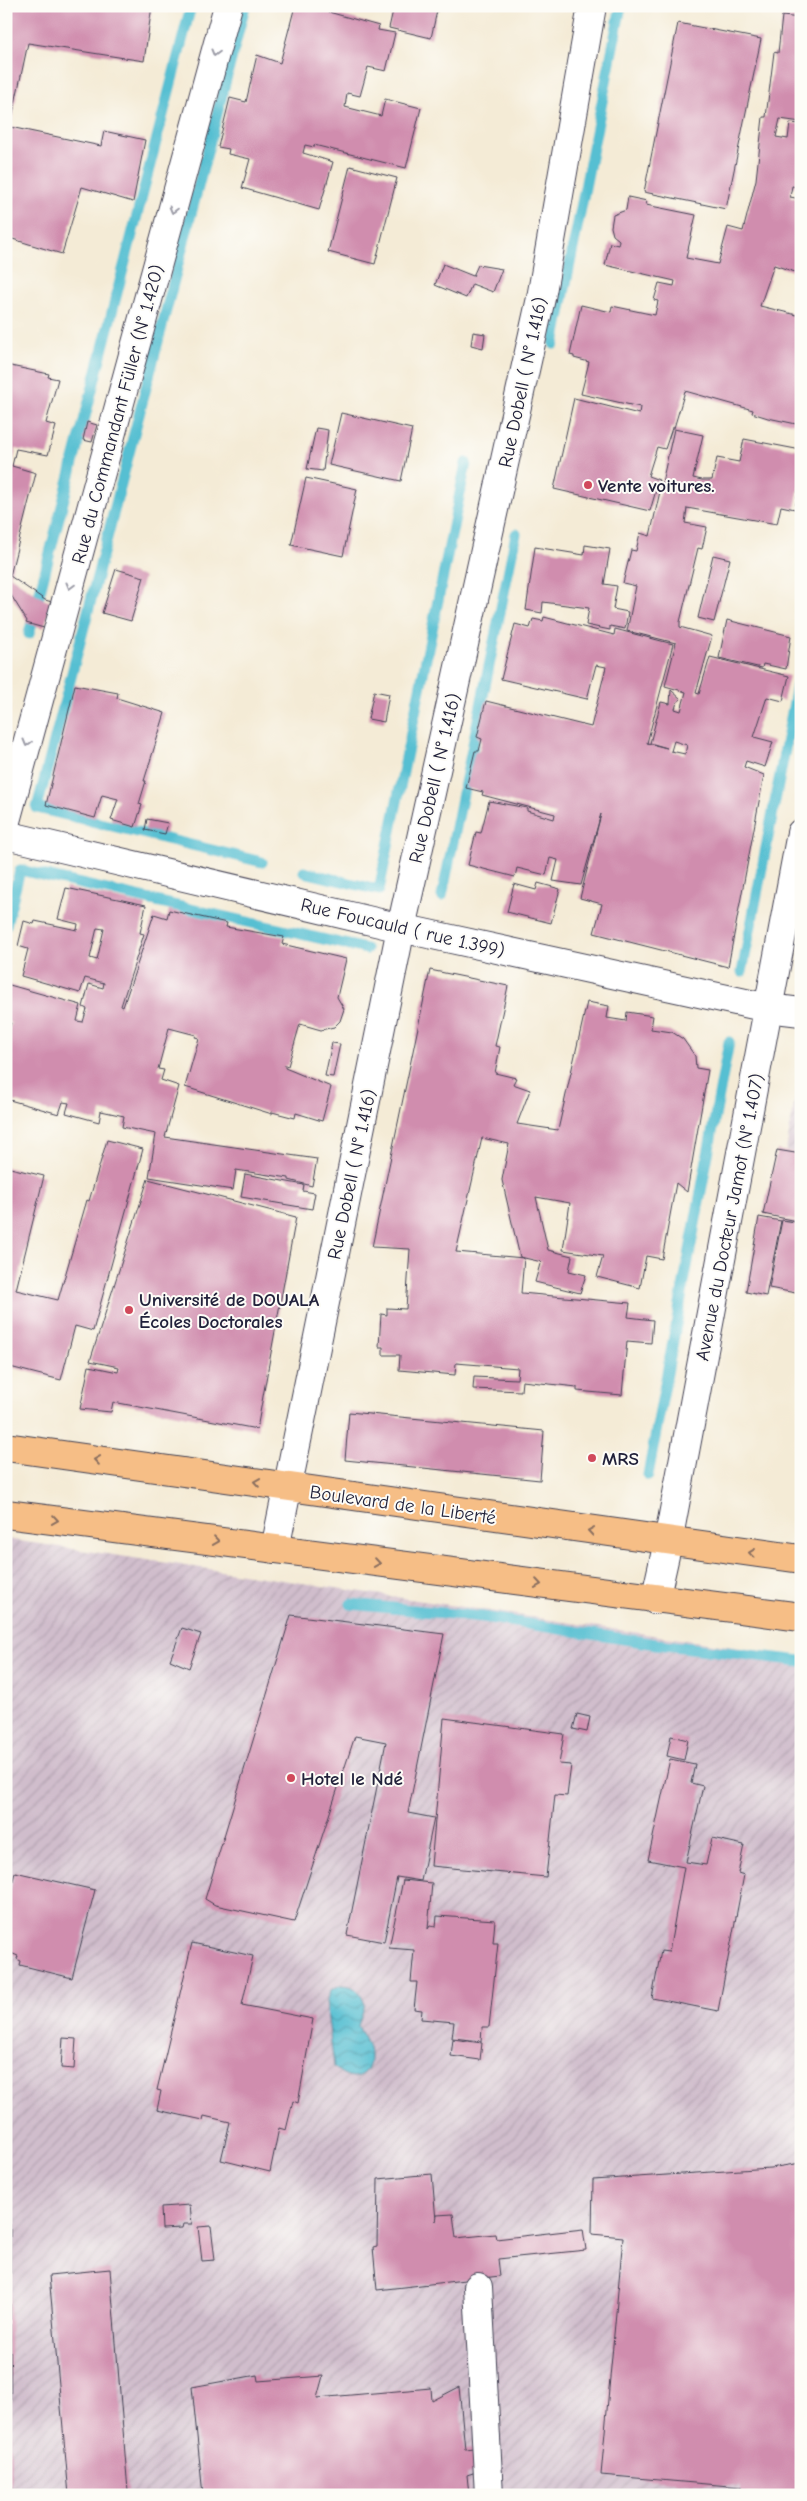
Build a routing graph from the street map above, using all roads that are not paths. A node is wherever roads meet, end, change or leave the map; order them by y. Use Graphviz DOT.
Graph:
graph roads {
  1 [pos="228,6"];
  2 [pos="592,6"];
  3 [pos="6,821"];
  4 [pos="801,833"];
  5 [pos="6,835"];
  6 [pos="401,928"];
  7 [pos="768,1008"];
  8 [pos="801,1012"];
  9 [pos="6,1447"];
  10 [pos="287,1487"];
  11 [pos="6,1514"];
  12 [pos="668,1542"];
  13 [pos="275,1549"];
  14 [pos="801,1560"];
  15 [pos="655,1600"];
  16 [pos="801,1617"];
  17 [pos="478,2287"];
  18 [pos="489,2495"];
  1 -- 3 [label="street, Rue du Commandant Füller (N° 1.420), one-way"];
  2 -- 6 [label="street, Rue Dobell ( N° 1.416)"];
  4 -- 7 [label="street, Avenue du Docteur Jamot (N° 1.407)"];
  5 -- 6 [label="street, Rue Foucauld ( rue 1.399)"];
  6 -- 7 [label="street, Rue Foucauld ( rue 1.399)"];
  6 -- 10 [label="street, Rue Dobell ( N° 1.416)"];
  7 -- 8 [label="street, Rue Foucauld ( rue 1.399)"];
  7 -- 12 [label="street, Avenue du Docteur Jamot (N° 1.407)"];
  10 -- 9 [label="main road, Boulevard de la Liberté, one-way"];
  12 -- 10 [label="main road, Boulevard de la Liberté, one-way"];
  10 -- 13 [label="street, Rue Dobell ( N° 1.416)"];
  11 -- 13 [label="main road, one-way"];
  14 -- 12 [label="main road, Boulevard de la Liberté, one-way"];
  12 -- 15 [label="street, Avenue du Docteur Jamot (N° 1.407)"];
  13 -- 15 [label="main road, one-way"];
  15 -- 16 [label="main road"];
  17 -- 18 [label="street"];
}
